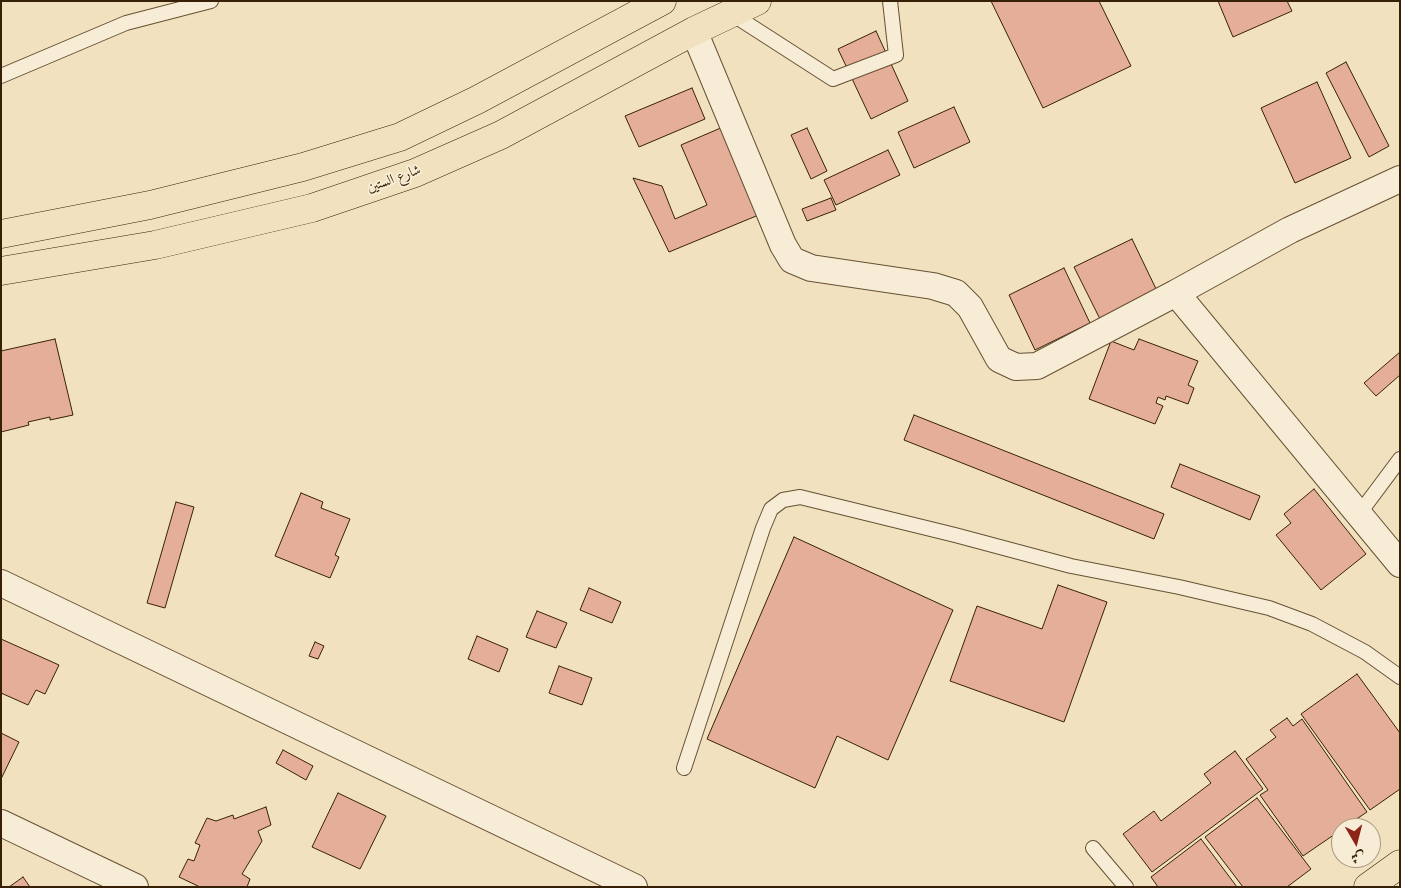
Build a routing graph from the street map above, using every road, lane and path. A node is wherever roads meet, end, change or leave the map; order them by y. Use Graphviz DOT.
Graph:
graph roads {
  1 [pos="211,1"];
  2 [pos="662,1"];
  3 [pos="757,1"];
  4 [pos="890,1"];
  5 [pos="732,14"];
  6 [pos="694,31"];
  7 [pos="1,76"];
  8 [pos="1400,180"];
  9 [pos="1,234"];
  10 [pos="1,271"];
  11 [pos="1176,293"];
  12 [pos="1400,459"];
  13 [pos="1359,514"];
  14 [pos="1400,564"];
  15 [pos="1,583"];
  16 [pos="1400,677"];
  17 [pos="684,768"];
  18 [pos="1,823"];
  19 [pos="1093,848"];
  20 [pos="1400,864"];
  21 [pos="135,887"];
  22 [pos="634,887"];
  23 [pos="1126,887"];
  24 [pos="1368,887"];
  1 -- 7 [label="lane"];
  2 -- 9 [label="highway"];
  3 -- 5 [label="highway, شارع الستين"];
  4 -- 5 [label="lane"];
  5 -- 6 [label="highway, شارع الستين"];
  6 -- 10 [label="highway, شارع الستين"];
  6 -- 11 [label="street"];
  8 -- 11 [label="street"];
  11 -- 13 [label="street"];
  12 -- 13 [label="lane"];
  13 -- 14 [label="street"];
  15 -- 22 [label="street"];
  16 -- 17 [label="lane"];
  18 -- 21 [label="street"];
  19 -- 23 [label="lane"];
  20 -- 24 [label="highway"];
}
